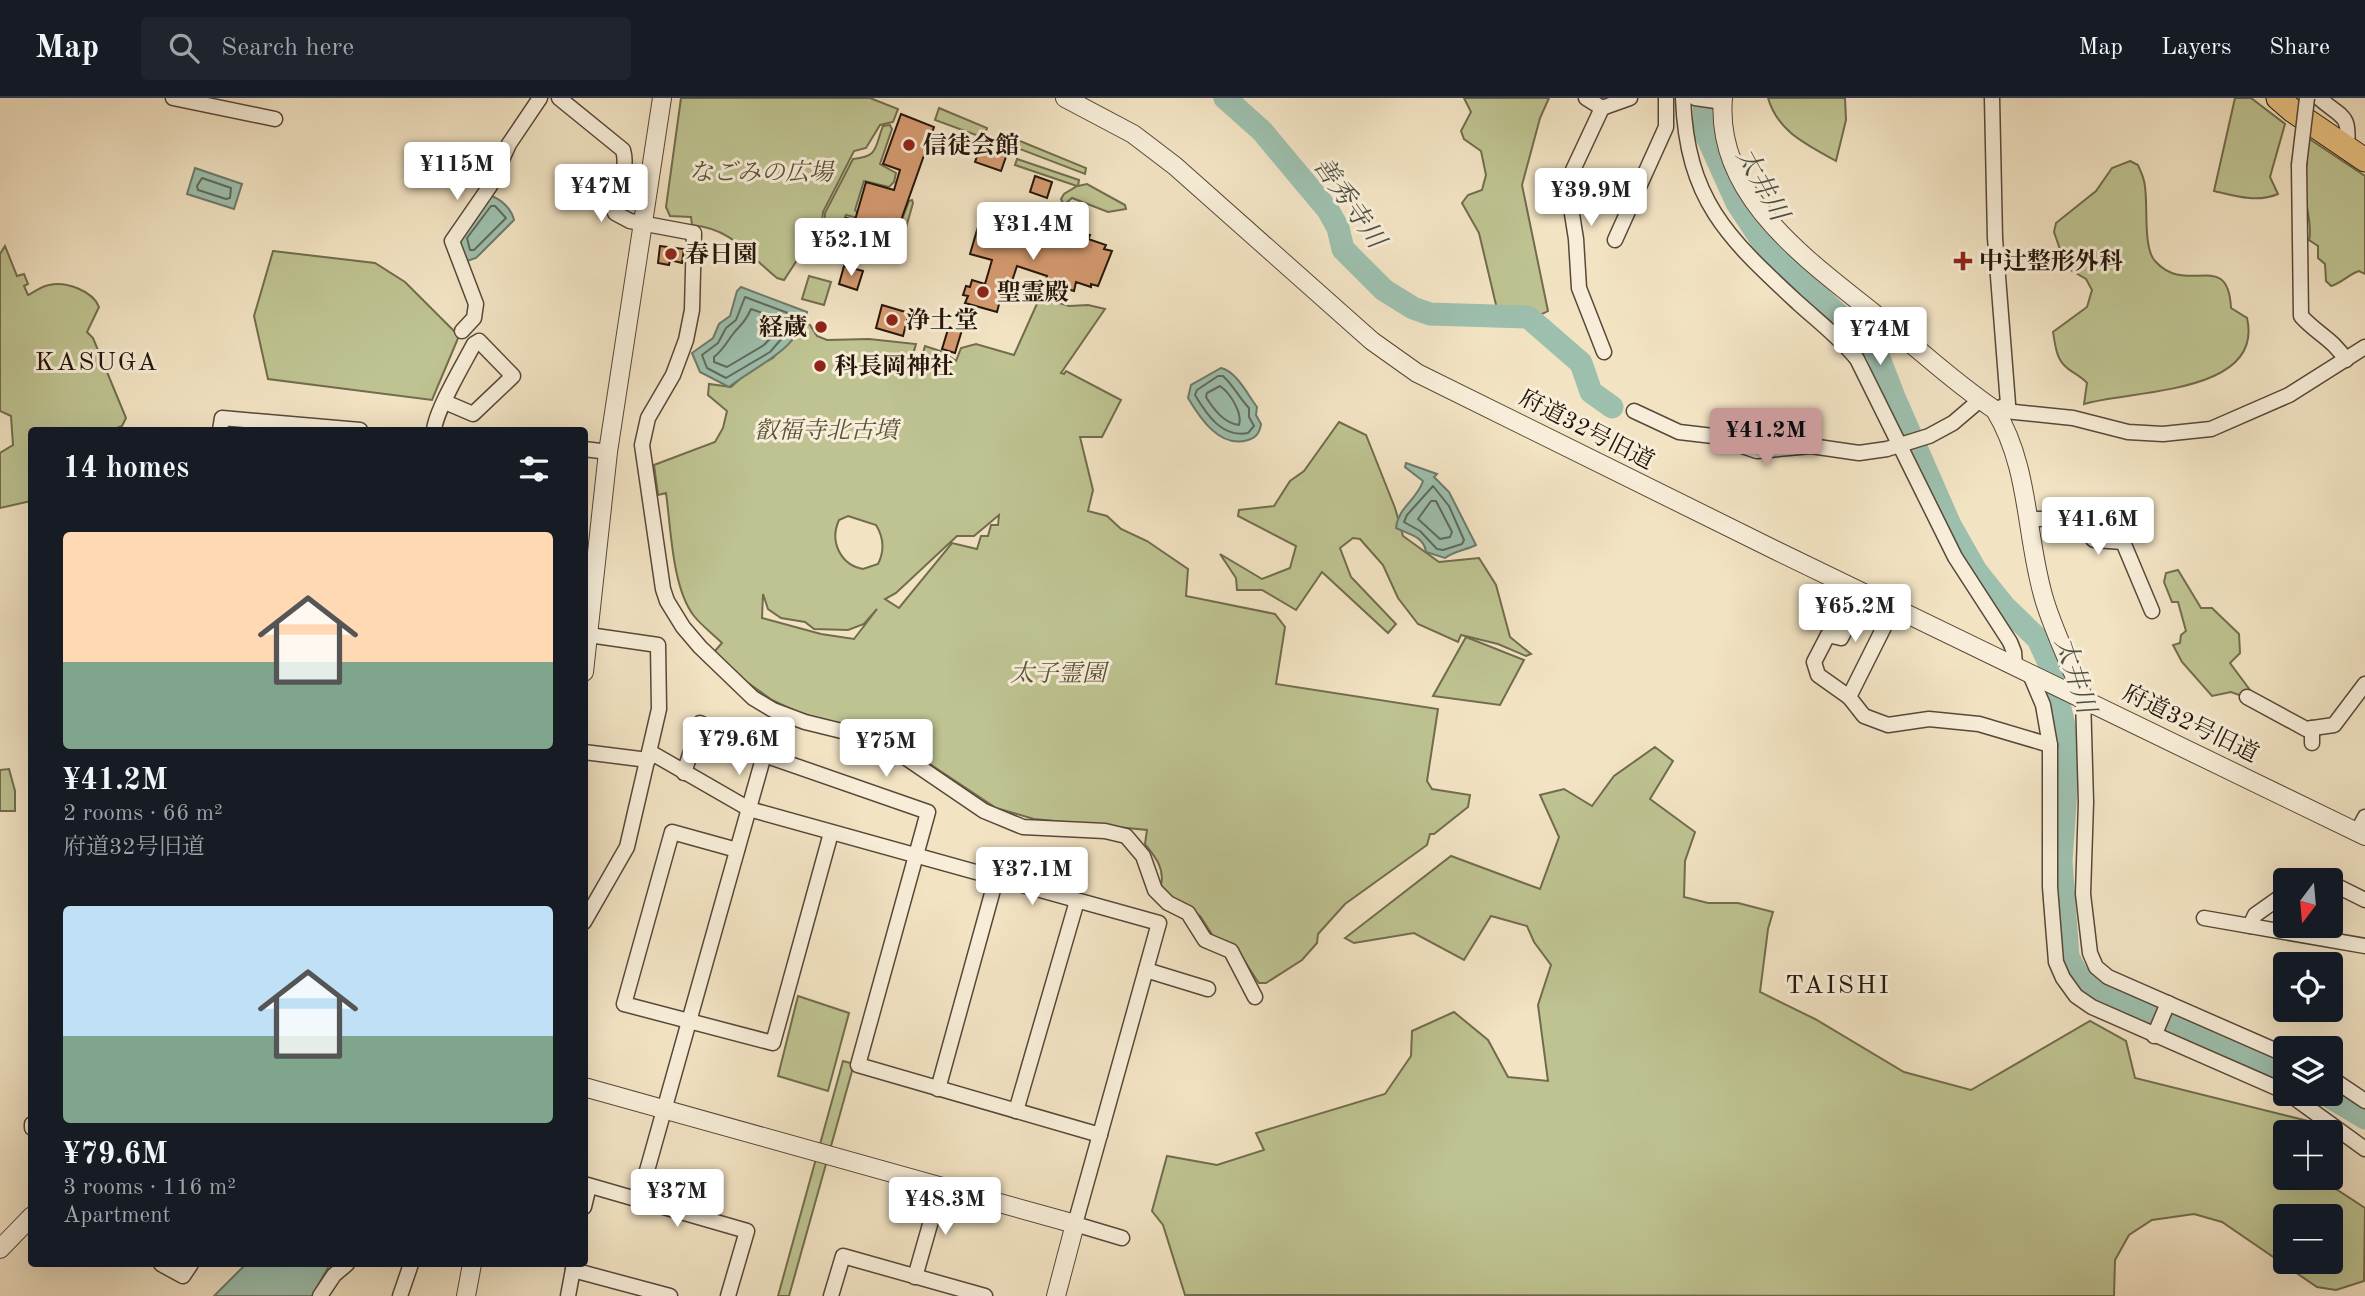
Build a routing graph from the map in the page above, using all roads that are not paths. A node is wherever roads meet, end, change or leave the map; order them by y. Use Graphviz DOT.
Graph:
graph roads {
  1 [pos="173,98"];
  2 [pos="540,98"];
  3 [pos="559,98"];
  4 [pos="662,98"];
  5 [pos="1065,98"];
  6 [pos="1586,98"];
  7 [pos="1630,98"];
  8 [pos="1666,98"];
  9 [pos="1683,98"];
  10 [pos="1695,98"];
  11 [pos="1992,98"];
  12 [pos="2278,98"];
  13 [pos="2307,98"];
  14 [pos="2319,98"];
  15 [pos="1721,101"];
  16 [pos="1602,108"];
  17 [pos="275,118"];
  18 [pos="2356,154"];
  19 [pos="644,224"];
  20 [pos="1615,240"];
  21 [pos="462,331"];
  22 [pos="2365,347"];
  23 [pos="1604,352"];
  24 [pos="2346,360"];
  25 [pos="445,402"];
  26 [pos="1988,405"];
  27 [pos="1634,411"];
  28 [pos="220,427"];
  29 [pos="278,427"];
  30 [pos="435,427"];
  31 [pos="1901,443"];
  32 [pos="588,450"];
  33 [pos="608,452"];
  34 [pos="2030,519"];
  35 [pos="589,579"];
  36 [pos="1865,593"];
  37 [pos="1894,607"];
  38 [pos="2152,611"];
  39 [pos="589,635"];
  40 [pos="588,642"];
  41 [pos="2027,670"];
  42 [pos="2365,684"];
  43 [pos="2077,694"];
  44 [pos="1849,697"];
  45 [pos="2247,697"];
  46 [pos="2050,745"];
  47 [pos="588,752"];
  48 [pos="764,755"];
  49 [pos="649,756"];
  50 [pos="684,773"];
  51 [pos="749,809"];
  52 [pos="2362,828"];
  53 [pos="831,833"];
  54 [pos="737,850"];
  55 [pos="916,856"];
  56 [pos="996,879"];
  57 [pos="2343,889"];
  58 [pos="2365,900"];
  59 [pos="1077,901"];
  60 [pos="2273,902"];
  61 [pos="1168,903"];
  62 [pos="588,915"];
  63 [pos="2204,918"];
  64 [pos="1159,923"];
  65 [pos="2250,926"];
  66 [pos="2364,943"];
  67 [pos="1146,970"];
  68 [pos="1208,989"];
  69 [pos="1255,997"];
  70 [pos="2167,1006"];
  71 [pos="689,1020"];
  72 [pos="2155,1033"];
  73 [pos="2273,1050"];
  74 [pos="2343,1086"];
  75 [pos="2273,1087"];
  76 [pos="588,1088"];
  77 [pos="938,1089"];
  78 [pos="2365,1101"];
  79 [pos="2305,1106"];
  80 [pos="664,1110"];
  81 [pos="1016,1111"];
  82 [pos="1100,1135"];
  83 [pos="2365,1149"];
  84 [pos="588,1185"];
  85 [pos="941,1186"];
  86 [pos="639,1199"];
  87 [pos="28,1220"];
  88 [pos="1075,1224"];
  89 [pos="1122,1238"];
  90 [pos="0,1249"];
  91 [pos="166,1267"];
  92 [pos="189,1267"];
  93 [pos="343,1267"];
  94 [pos="410,1267"];
  95 [pos="470,1267"];
  96 [pos="574,1267"];
  97 [pos="915,1277"];
  98 [pos="320,1296"];
  99 [pos="400,1296"];
  100 [pos="466,1296"];
  101 [pos="568,1296"];
  102 [pos="670,1296"];
  103 [pos="728,1296"];
  104 [pos="831,1296"];
  105 [pos="985,1296"];
  106 [pos="1056,1296"];
  1 -- 17 [label="street"];
  2 -- 21 [label="street"];
  3 -- 19 [label="street"];
  4 -- 19 [label="street"];
  5 -- 36 [label="street, 府道32号旧道"];
  6 -- 16 [label="street"];
  7 -- 16 [label="street"];
  8 -- 20 [label="street"];
  9 -- 31 [label="street"];
  10 -- 15 [label="street"];
  11 -- 26 [label="street"];
  12 -- 18 [label="main road"];
  13 -- 24 [label="street, bridge"];
  14 -- 18 [label="street"];
  15 -- 26 [label="street"];
  16 -- 23 [label="street"];
  19 -- 33 [label="street"];
  19 -- 61 [label="street"];
  22 -- 24 [label="street"];
  24 -- 26 [label="street"];
  25 -- 25 [label="street"];
  25 -- 30 [label="street"];
  26 -- 31 [label="street"];
  26 -- 34 [label="street"];
  27 -- 31 [label="street"];
  28 -- 29 [label="street"];
  31 -- 41 [label="street"];
  32 -- 33 [label="street"];
  33 -- 35 [label="street"];
  34 -- 38 [label="street"];
  34 -- 43 [label="street"];
  35 -- 39 [label="street"];
  36 -- 37 [label="street, 府道32号旧道"];
  36 -- 44 [label="street"];
  37 -- 41 [label="street, 府道32号旧道"];
  37 -- 44 [label="street"];
  39 -- 40 [label="street"];
  39 -- 49 [label="street"];
  41 -- 43 [label="street, 府道32号旧道"];
  41 -- 46 [label="street"];
  42 -- 45 [label="street"];
  43 -- 52 [label="street, 府道32号旧道"];
  43 -- 70 [label="street"];
  44 -- 46 [label="street"];
  46 -- 72 [label="street"];
  47 -- 49 [label="street"];
  48 -- 50 [label="street"];
  48 -- 51 [label="street"];
  48 -- 55 [label="street"];
  49 -- 50 [label="street"];
  49 -- 62 [label="street"];
  50 -- 51 [label="street"];
  51 -- 53 [label="street"];
  51 -- 54 [label="street"];
  53 -- 55 [label="street"];
  53 -- 71 [label="street"];
  54 -- 71 [label="street"];
  54 -- 71 [label="street"];
  55 -- 56 [label="street"];
  55 -- 77 [label="street"];
  56 -- 59 [label="street"];
  56 -- 77 [label="street"];
  57 -- 58 [label="street"];
  59 -- 64 [label="street"];
  59 -- 81 [label="street"];
  60 -- 65 [label="street"];
  61 -- 64 [label="street"];
  61 -- 69 [label="street"];
  63 -- 65 [label="street"];
  64 -- 67 [label="street"];
  65 -- 66 [label="street"];
  67 -- 68 [label="street"];
  67 -- 82 [label="street"];
  70 -- 72 [label="street"];
  70 -- 73 [label="street"];
  71 -- 80 [label="street"];
  72 -- 75 [label="street"];
  74 -- 78 [label="street"];
  76 -- 80 [label="street"];
  77 -- 81 [label="street"];
  79 -- 83 [label="street"];
  80 -- 85 [label="street"];
  80 -- 86 [label="street"];
  81 -- 82 [label="street"];
  82 -- 88 [label="street"];
  84 -- 86 [label="street"];
  85 -- 88 [label="street"];
  85 -- 97 [label="street"];
  86 -- 103 [label="street"];
  87 -- 90 [label="street"];
  88 -- 89 [label="street"];
  88 -- 106 [label="street"];
  91 -- 92 [label="street"];
  93 -- 98 [label="street"];
  94 -- 99 [label="street"];
  95 -- 100 [label="street"];
  96 -- 101 [label="street"];
  96 -- 102 [label="street"];
  97 -- 104 [label="street"];
  97 -- 105 [label="street"];
}
